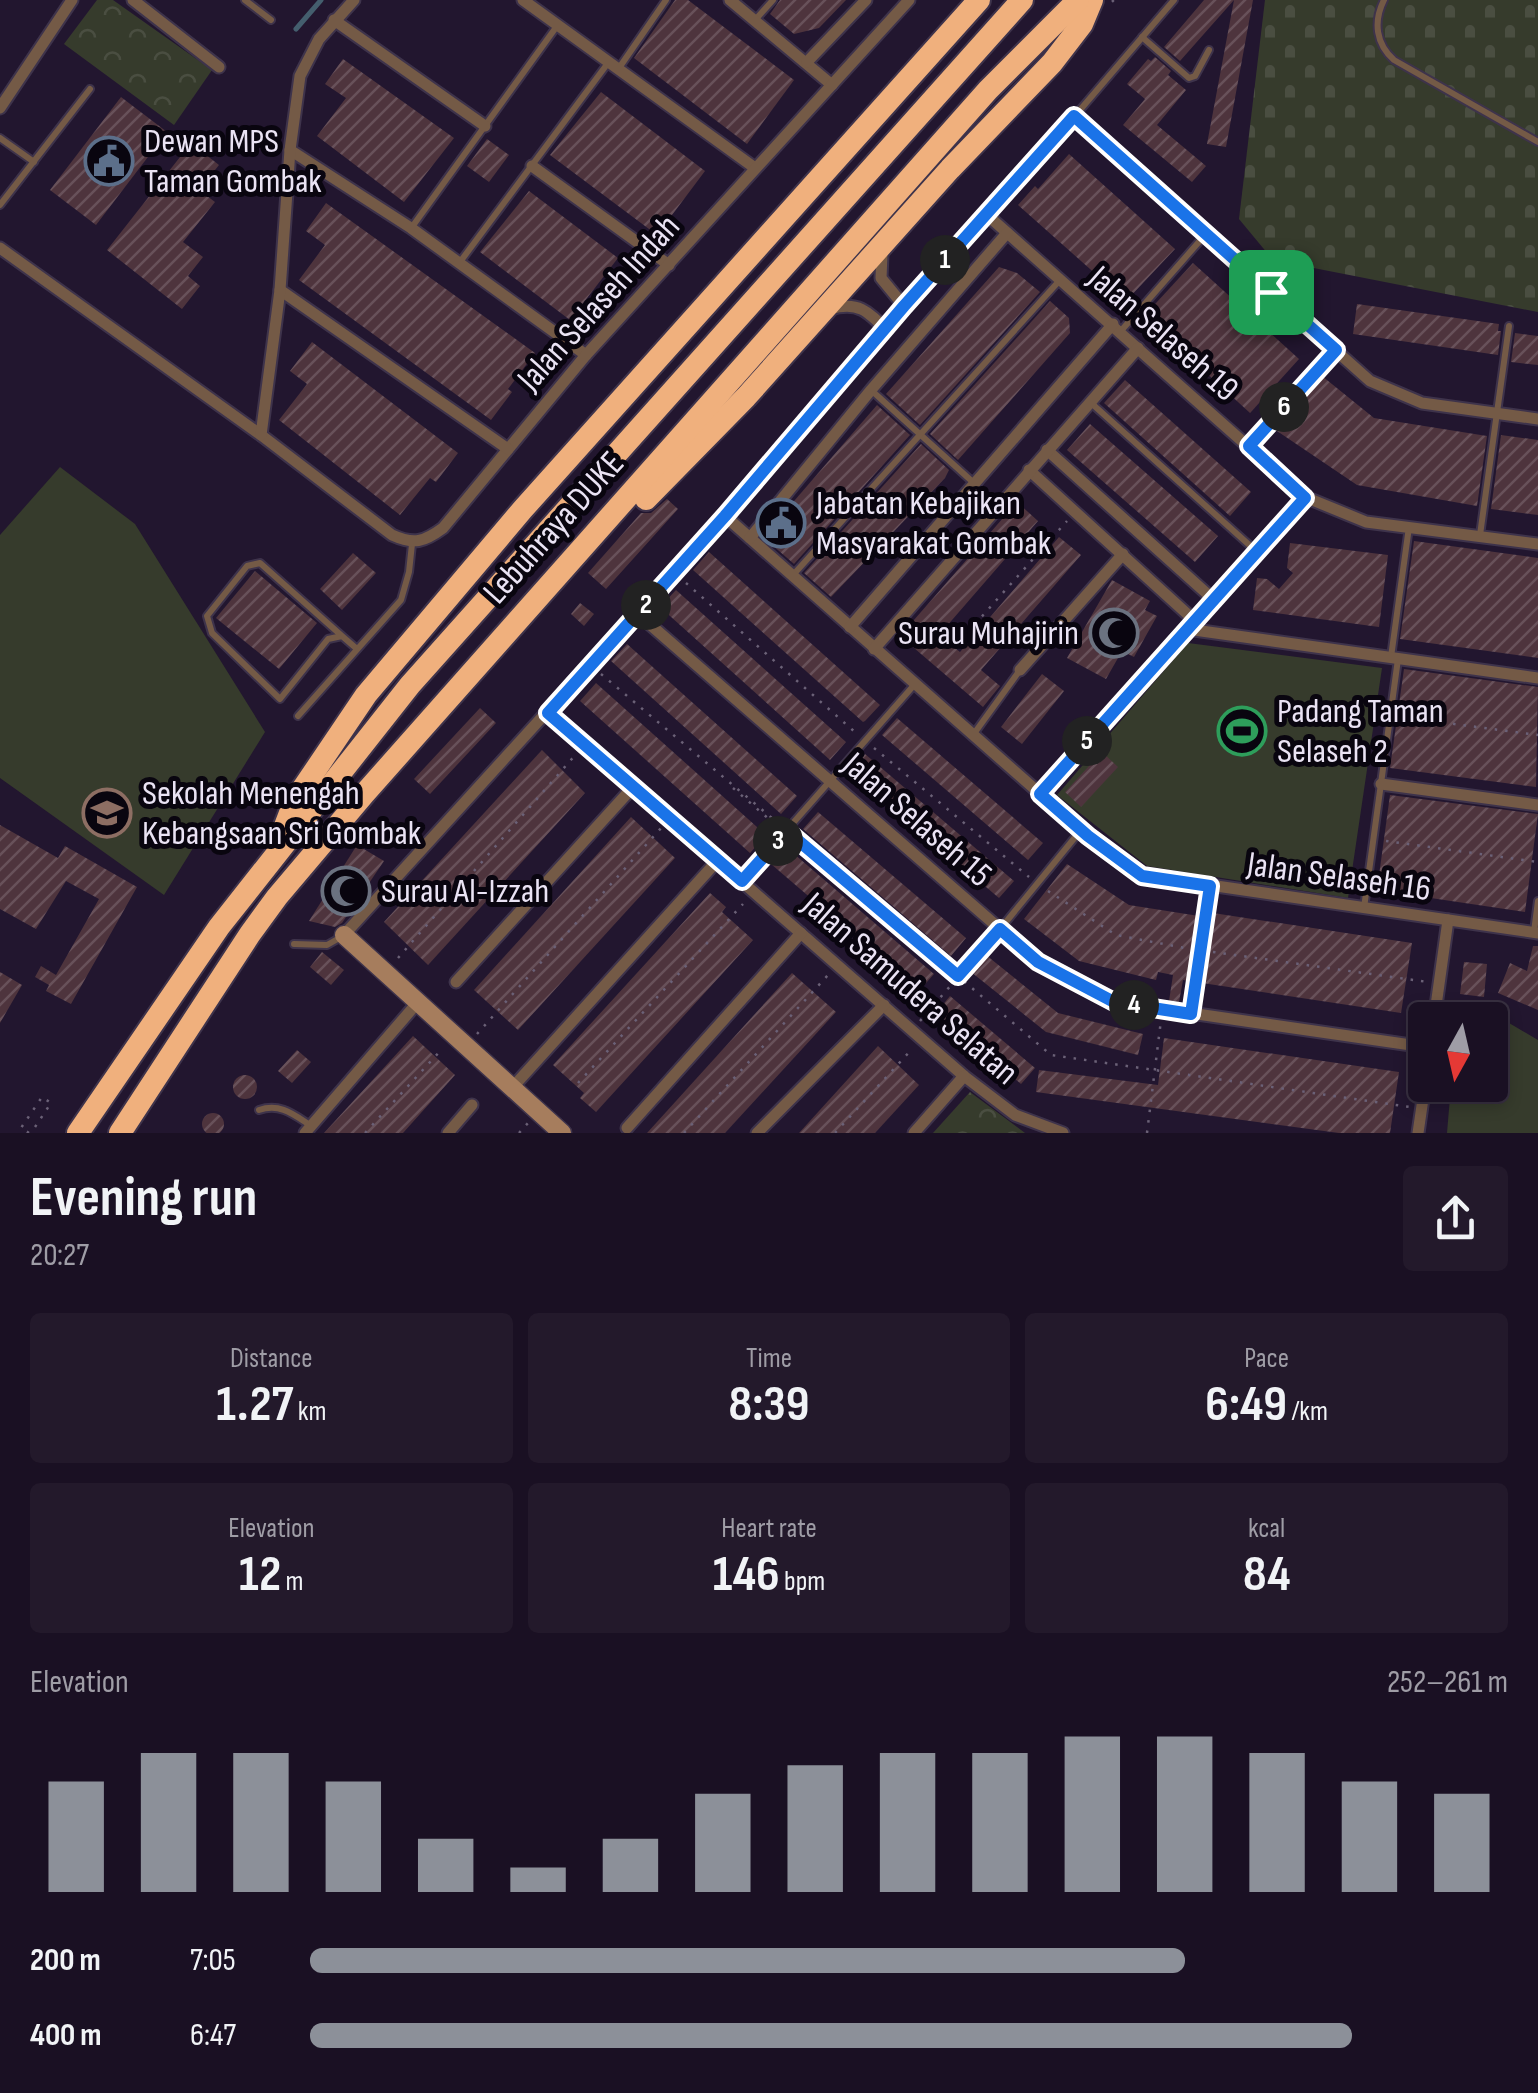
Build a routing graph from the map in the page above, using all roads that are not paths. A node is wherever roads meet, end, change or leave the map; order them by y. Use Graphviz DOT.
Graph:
graph roads {
  1 [pos="72,0"];
  2 [pos="133,0"];
  3 [pos="245,0"];
  4 [pos="354,0"];
  5 [pos="523,0"];
  6 [pos="666,0"];
  7 [pos="730,0"];
  8 [pos="773,0"];
  9 [pos="866,0"];
  10 [pos="909,0"];
  11 [pos="979,0"];
  12 [pos="1022,0"];
  13 [pos="1078,0"];
  14 [pos="1092,0"];
  15 [pos="1174,0"];
  16 [pos="1384,0"];
  17 [pos="756,19"];
  18 [pos="271,20"];
  19 [pos="334,20"];
  20 [pos="558,24"];
  21 [pos="1142,38"];
  22 [pos="1209,50"];
  23 [pos="807,62"];
  24 [pos="614,64"];
  25 [pos="219,67"];
  26 [pos="832,86"];
  27 [pos="90,89"];
  28 [pos="0,108"];
  29 [pos="1074,116"];
  30 [pos="484,126"];
  31 [pos="0,138"];
  32 [pos="1538,142"];
  33 [pos="290,150"];
  34 [pos="34,162"];
  35 [pos="532,166"];
  36 [pos="756,168"];
  37 [pos="0,205"];
  38 [pos="986,214"];
  39 [pos="411,228"];
  40 [pos="1007,233"];
  41 [pos="1206,234"];
  42 [pos="884,245"];
  43 [pos="0,248"];
  44 [pos="460,263"];
  45 [pos="669,265"];
  46 [pos="1060,280"];
  47 [pos="280,290"];
  48 [pos="904,306"];
  49 [pos="819,312"];
  50 [pos="1510,326"];
  51 [pos="1116,328"];
  52 [pos="886,330"];
  53 [pos="1138,348"];
  54 [pos="1336,350"];
  55 [pos="586,355"];
  56 [pos="871,390"];
  57 [pos="1089,401"];
  58 [pos="1495,413"];
  59 [pos="1538,419"];
  60 [pos="920,434"];
  61 [pos="261,435"];
  62 [pos="1249,446"];
  63 [pos="508,450"];
  64 [pos="1047,450"];
  65 [pos="1029,470"];
  66 [pos="976,485"];
  67 [pos="1305,498"];
  68 [pos="725,516"];
  69 [pos="1409,527"];
  70 [pos="1480,536"];
  71 [pos="750,538"];
  72 [pos="412,544"];
  73 [pos="1538,544"];
  74 [pos="1257,552"];
  75 [pos="1123,554"];
  76 [pos="792,576"];
  77 [pos="1214,600"];
  78 [pos="528,610"];
  79 [pos="638,614"];
  80 [pos="1191,625"];
  81 [pos="850,627"];
  82 [pos="342,636"];
  83 [pos="874,649"];
  84 [pos="357,650"];
  85 [pos="1394,659"];
  86 [pos="1020,670"];
  87 [pos="1538,678"];
  88 [pos="915,684"];
  89 [pos="548,713"];
  90 [pos="298,716"];
  91 [pos="972,736"];
  92 [pos="832,782"];
  93 [pos="1381,784"];
  94 [pos="634,787"];
  95 [pos="1040,794"];
  96 [pos="1538,805"];
  97 [pos="1082,830"];
  98 [pos="278,852"];
  99 [pos="718,860"];
  100 [pos="742,881"];
  101 [pos="1210,886"];
  102 [pos="1538,901"];
  103 [pos="1364,908"];
  104 [pos="1448,920"];
  105 [pos="1000,929"];
  106 [pos="1536,932"];
  107 [pos="801,933"];
  108 [pos="344,936"];
  109 [pos="294,944"];
  110 [pos="456,982"];
  111 [pos="418,1002"];
  112 [pos="1436,1002"];
  113 [pos="884,1004"];
  114 [pos="1191,1014"];
  115 [pos="1408,1045"];
  116 [pos="964,1076"];
  117 [pos="512,1088"];
  118 [pos="1423,1102"];
  119 [pos="472,1104"];
  120 [pos="259,1110"];
  121 [pos="627,1128"];
  122 [pos="308,1129"];
  123 [pos="78,1133"];
  124 [pos="120,1133"];
  125 [pos="448,1133"];
  126 [pos="562,1133"];
  127 [pos="758,1133"];
  128 [pos="914,1133"];
  129 [pos="1059,1133"];
  130 [pos="1418,1133"];
  1 -- 28 [label="street"];
  2 -- 25 [label="street"];
  3 -- 18 [label="lane"];
  4 -- 19 [label="street"];
  5 -- 20 [label="street"];
  6 -- 24 [label="lane"];
  7 -- 17 [label="street"];
  8 -- 17 [label="lane"];
  9 -- 23 [label="street"];
  10 -- 26 [label="street, Jalan Selaseh Indah"];
  11 -- 98 [label="highway"];
  12 -- 98 [label="highway, Lebuhraya DUKE"];
  13 -- 78 [label="highway, Lebuhraya DUKE"];
  14 -- 42 [label="highway"];
  15 -- 21 [label="lane"];
  16 -- 32 [label="lane"];
  17 -- 23 [label="street"];
  19 -- 30 [label="street"];
  19 -- 33 [label="street"];
  20 -- 24 [label="street"];
  20 -- 30 [label="lane"];
  21 -- 22 [label="lane"];
  21 -- 29 [label="lane"];
  23 -- 26 [label="street"];
  24 -- 35 [label="lane"];
  24 -- 36 [label="street"];
  26 -- 36 [label="street, Jalan Selaseh Indah"];
  27 -- 34 [label="lane"];
  29 -- 38 [label="street"];
  29 -- 41 [label="street"];
  30 -- 39 [label="lane"];
  31 -- 34 [label="lane"];
  33 -- 39 [label="street"];
  33 -- 47 [label="street"];
  34 -- 37 [label="lane"];
  35 -- 44 [label="lane"];
  35 -- 45 [label="street"];
  36 -- 45 [label="street, Jalan Selaseh Indah"];
  38 -- 40 [label="street, Jalan Selaseh 19"];
  38 -- 48 [label="street"];
  39 -- 44 [label="street"];
  40 -- 46 [label="street, Jalan Selaseh 19"];
  40 -- 56 [label="street"];
  41 -- 51 [label="lane"];
  41 -- 54 [label="street"];
  42 -- 48 [label="street"];
  42 -- 49 [label="highway"];
  43 -- 61 [label="street"];
  44 -- 55 [label="street"];
  45 -- 55 [label="street, Jalan Selaseh Indah"];
  46 -- 51 [label="street, Jalan Selaseh 19"];
  46 -- 60 [label="lane"];
  47 -- 61 [label="street"];
  47 -- 63 [label="street"];
  48 -- 52 [label="street"];
  49 -- 52 [label="street"];
  49 -- 78 [label="highway"];
  50 -- 58 [label="lane"];
  51 -- 53 [label="street, Jalan Selaseh 19"];
  51 -- 66 [label="street"];
  52 -- 68 [label="street"];
  53 -- 57 [label="street"];
  53 -- 62 [label="street, Jalan Selaseh 19"];
  54 -- 58 [label="street"];
  54 -- 62 [label="lane"];
  55 -- 63 [label="street, Jalan Selaseh Indah"];
  56 -- 60 [label="lane"];
  56 -- 71 [label="street"];
  57 -- 64 [label="street"];
  57 -- 74 [label="lane"];
  58 -- 59 [label="street"];
  58 -- 70 [label="lane"];
  60 -- 66 [label="lane"];
  60 -- 76 [label="lane"];
  61 -- 72 [label="street"];
  62 -- 67 [label="street, Jalan Selaseh 19"];
  63 -- 72 [label="street, Jalan Selaseh Indah"];
  64 -- 65 [label="street"];
  64 -- 77 [label="street"];
  65 -- 75 [label="street"];
  65 -- 83 [label="street"];
  66 -- 81 [label="street"];
  67 -- 69 [label="street, Jalan Selaseh 19"];
  67 -- 74 [label="street"];
  68 -- 71 [label="street, Jalan Selaseh 16"];
  68 -- 79 [label="street"];
  69 -- 70 [label="street, Jalan Selaseh 19"];
  69 -- 85 [label="lane"];
  70 -- 73 [label="street, Jalan Selaseh 19"];
  71 -- 76 [label="street, Jalan Selaseh 16"];
  72 -- 84 [label="lane"];
  74 -- 77 [label="street"];
  75 -- 80 [label="street"];
  75 -- 86 [label="street"];
  76 -- 81 [label="street, Jalan Selaseh 16"];
  77 -- 80 [label="street"];
  78 -- 124 [label="highway, Lebuhraya DUKE"];
  79 -- 89 [label="street"];
  79 -- 92 [label="street, Jalan Selaseh 15"];
  80 -- 85 [label="street"];
  80 -- 95 [label="street"];
  81 -- 83 [label="street, Jalan Selaseh 16"];
  82 -- 82 [label="lane"];
  82 -- 84 [label="lane"];
  83 -- 88 [label="street, Jalan Selaseh 16"];
  84 -- 90 [label="lane"];
  85 -- 87 [label="street"];
  85 -- 93 [label="lane"];
  86 -- 91 [label="lane"];
  88 -- 91 [label="street, Jalan Selaseh 16"];
  88 -- 92 [label="lane"];
  89 -- 94 [label="street, Jalan Samudera Selatan"];
  89 -- 108 [label="street"];
  91 -- 95 [label="street, Jalan Selaseh 16"];
  92 -- 100 [label="lane"];
  92 -- 105 [label="street, Jalan Selaseh 15"];
  93 -- 96 [label="street"];
  93 -- 103 [label="lane"];
  94 -- 99 [label="street, Jalan Samudera Selatan"];
  94 -- 110 [label="street"];
  95 -- 97 [label="street, Jalan Selaseh 16"];
  97 -- 101 [label="street, Jalan Selaseh 16"];
  97 -- 105 [label="lane"];
  98 -- 123 [label="highway, Lebuhraya DUKE"];
  99 -- 100 [label="street, Jalan Samudera Selatan"];
  99 -- 117 [label="street"];
  100 -- 107 [label="street, Jalan Samudera Selatan"];
  101 -- 103 [label="street, Jalan Selaseh 16"];
  101 -- 114 [label="lane"];
  102 -- 106 [label="lane"];
  103 -- 104 [label="street, Jalan Selaseh 16"];
  104 -- 106 [label="street, Jalan Selaseh 16"];
  104 -- 112 [label="street"];
  105 -- 114 [label="street, Jalan Selaseh 15"];
  107 -- 113 [label="street, Jalan Samudera Selatan"];
  107 -- 121 [label="street"];
  108 -- 109 [label="lane"];
  108 -- 111 [label="street"];
  111 -- 117 [label="street"];
  111 -- 122 [label="street"];
  113 -- 116 [label="street, Jalan Samudera Selatan"];
  113 -- 127 [label="street"];
  114 -- 115 [label="street, Jalan Selaseh 15"];
  116 -- 128 [label="street"];
  116 -- 129 [label="street, Jalan Samudera Selatan"];
  117 -- 126 [label="street"];
  118 -- 130 [label="street"];
  119 -- 125 [label="street"];
  120 -- 122 [label="lane"];
}
